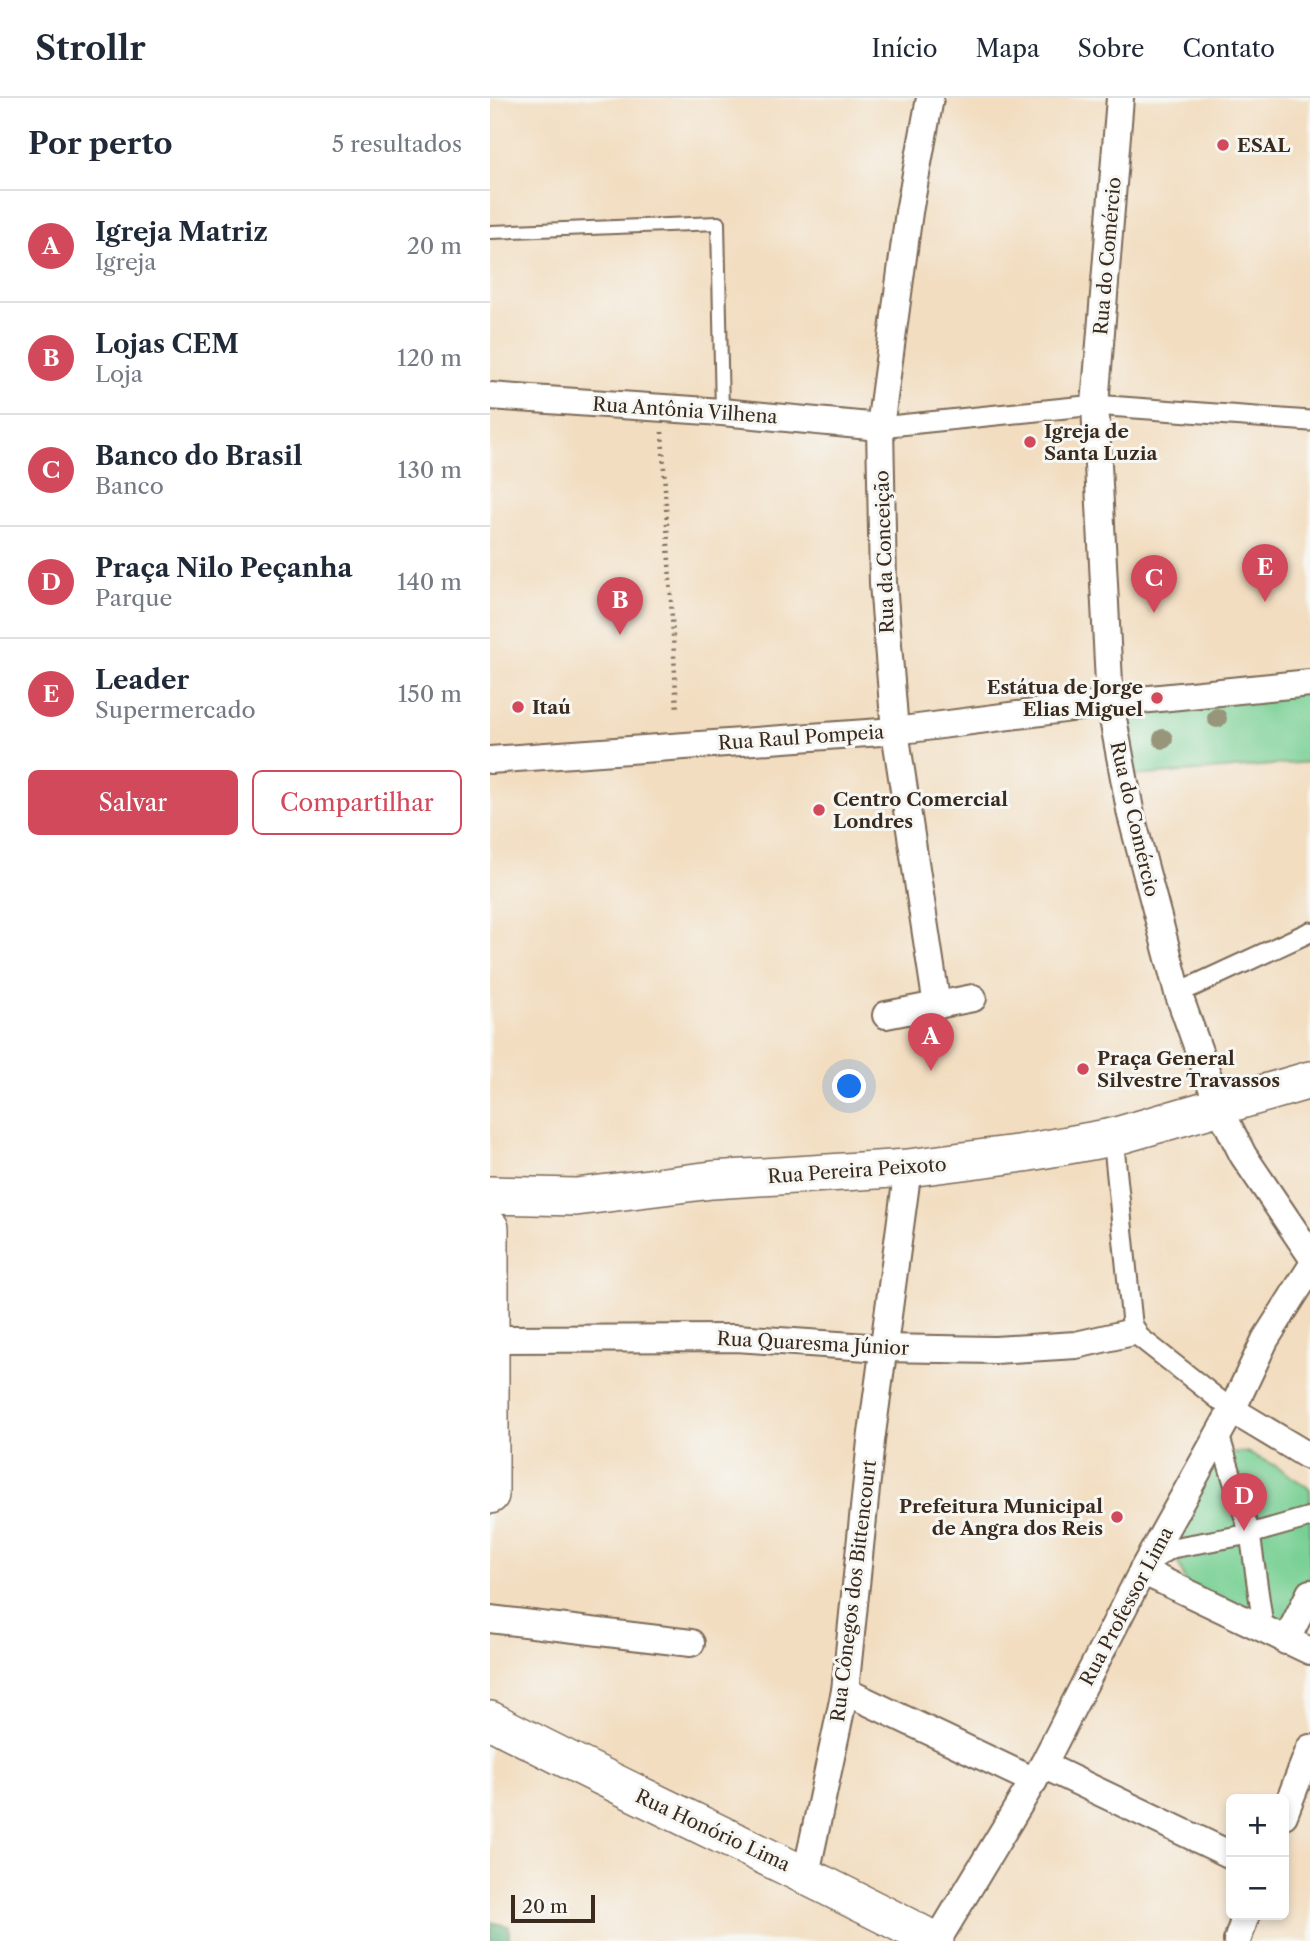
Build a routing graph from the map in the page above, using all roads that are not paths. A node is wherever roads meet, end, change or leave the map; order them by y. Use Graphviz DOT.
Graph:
graph roads {
  1 [pos="930,98"];
  2 [pos="1120,98"];
  3 [pos="490,232"];
  4 [pos="490,396"];
  5 [pos="1096,405"];
  6 [pos="722,412"];
  7 [pos="1310,421"];
  8 [pos="880,427"];
  9 [pos="1310,682"];
  10 [pos="1110,703"];
  11 [pos="895,731"];
  12 [pos="490,760"];
  13 [pos="1310,932"];
  14 [pos="1178,993"];
  15 [pos="973,998"];
  16 [pos="937,1006"];
  17 [pos="886,1015"];
  18 [pos="1310,1080"];
  19 [pos="1219,1107"];
  20 [pos="1113,1137"];
  21 [pos="908,1168"];
  22 [pos="490,1195"];
  23 [pos="490,1228"];
  24 [pos="1310,1254"];
  25 [pos="1310,1269"];
  26 [pos="1133,1332"];
  27 [pos="491,1339"];
  28 [pos="882,1348"];
  29 [pos="1225,1421"];
  30 [pos="1310,1457"];
  31 [pos="490,1495"];
  32 [pos="1310,1517"];
  33 [pos="1250,1534"];
  34 [pos="1144,1568"];
  35 [pos="1310,1593"];
  36 [pos="490,1619"];
  37 [pos="1275,1636"];
  38 [pos="691,1643"];
  39 [pos="1310,1651"];
  40 [pos="845,1691"];
  41 [pos="490,1693"];
  42 [pos="490,1720"];
  43 [pos="1310,1748"];
  44 [pos="1038,1773"];
  45 [pos="1289,1802"];
  46 [pos="1226,1853"];
  47 [pos="806,1874"];
  48 [pos="1244,1920"];
  49 [pos="936,1941"];
  50 [pos="1237,1941"];
  1 -- 8 [label="street, Rua da Conceição"];
  2 -- 5 [label="street, Rua do Comércio"];
  3 -- 6 [label="lane"];
  4 -- 6 [label="street, Rua Antônia Vilhena"];
  5 -- 7 [label="street"];
  5 -- 8 [label="street"];
  5 -- 10 [label="street, Rua do Comércio"];
  6 -- 8 [label="street, Rua Antônia Vilhena"];
  8 -- 11 [label="street, Rua da Conceição"];
  9 -- 10 [label="street, Rua Raul Pompeia"];
  10 -- 11 [label="street, Rua Raul Pompeia"];
  10 -- 14 [label="street, Rua do Comércio"];
  11 -- 12 [label="street, Rua Raul Pompeia"];
  11 -- 16 [label="street, Rua da Conceição"];
  13 -- 14 [label="street"];
  14 -- 19 [label="street, Rua do Comércio"];
  15 -- 16 [label="street"];
  16 -- 17 [label="street"];
  18 -- 19 [label="main road, Rua Pereira Peixoto"];
  19 -- 20 [label="main road, Rua Pereira Peixoto"];
  19 -- 24 [label="street, Rua do Comércio"];
  20 -- 21 [label="main road, Rua Pereira Peixoto"];
  20 -- 26 [label="street"];
  21 -- 22 [label="main road, Rua Pereira Peixoto"];
  21 -- 28 [label="street, Rua Cônegos dos Bittencourt"];
  23 -- 27 [label="main road"];
  25 -- 29 [label="street, Rua Professor Lima"];
  26 -- 28 [label="street, Rua Quaresma Júnior"];
  26 -- 29 [label="street"];
  27 -- 28 [label="street, Rua Quaresma Júnior"];
  27 -- 31 [label="main road"];
  28 -- 40 [label="street, Rua Cônegos dos Bittencourt"];
  29 -- 30 [label="street"];
  29 -- 33 [label="street"];
  29 -- 34 [label="street, Rua Professor Lima"];
  32 -- 33 [label="street"];
  33 -- 34 [label="street"];
  33 -- 37 [label="street"];
  34 -- 37 [label="street"];
  34 -- 44 [label="street, Rua Professor Lima"];
  35 -- 37 [label="street"];
  36 -- 38 [label="street"];
  37 -- 39 [label="street"];
  40 -- 44 [label="street"];
  40 -- 47 [label="street, Rua Cônegos dos Bittencourt"];
  41 -- 42 [label="main road"];
  42 -- 47 [label="main road, Rua Honório Lima"];
  43 -- 45 [label="street"];
  44 -- 46 [label="street"];
  44 -- 49 [label="street, Rua Professor Lima"];
  47 -- 49 [label="main road, Rua Honório Lima"];
  48 -- 50 [label="street"];
}
